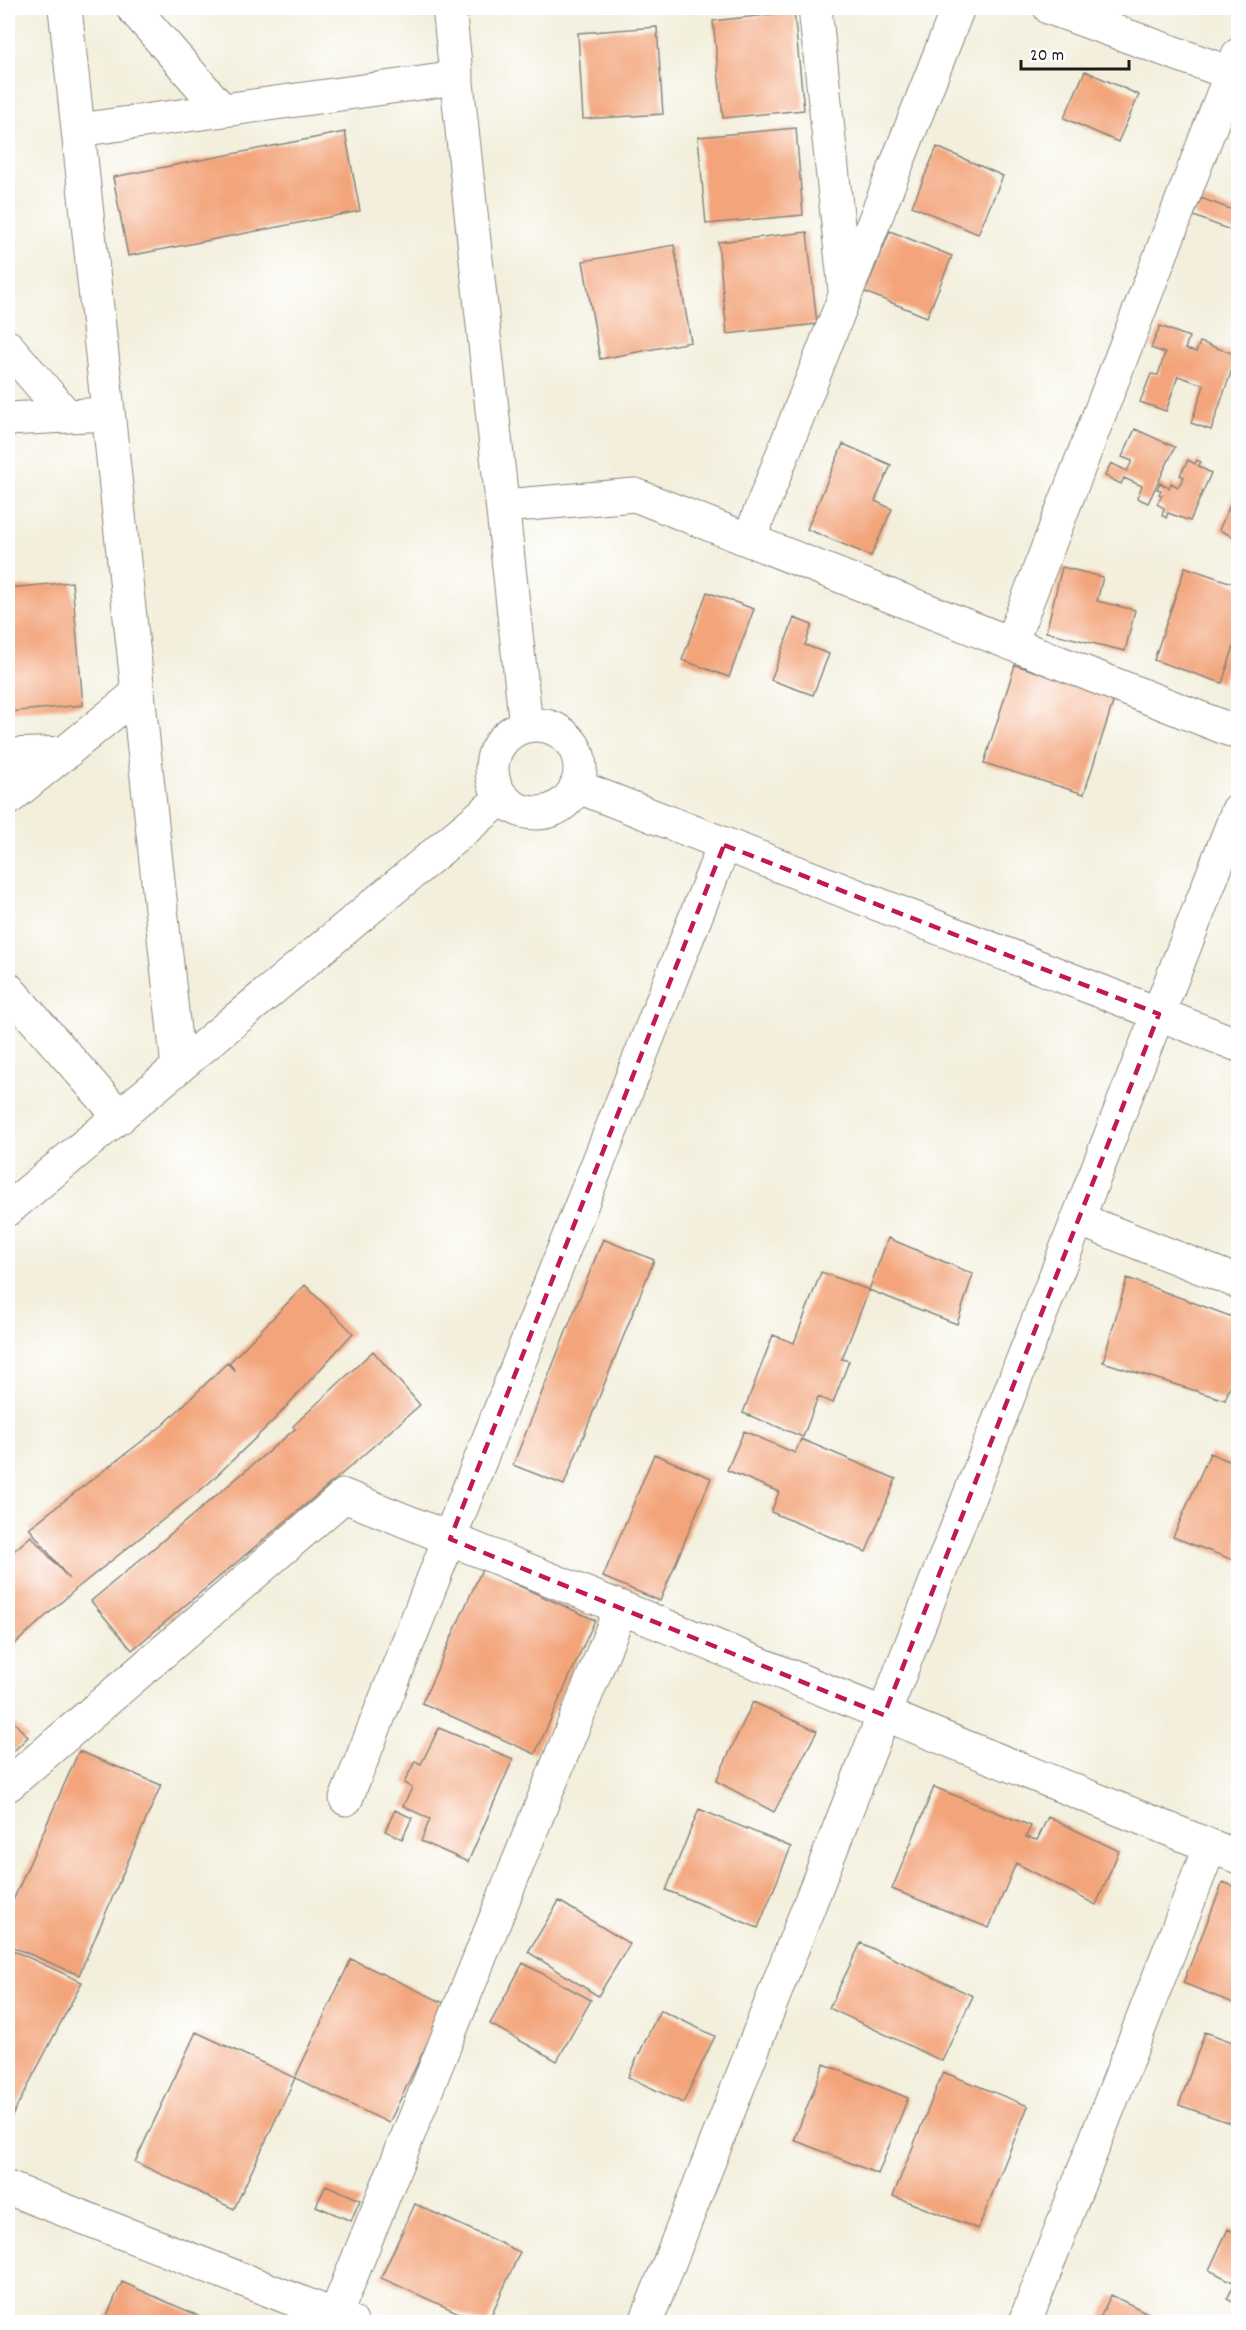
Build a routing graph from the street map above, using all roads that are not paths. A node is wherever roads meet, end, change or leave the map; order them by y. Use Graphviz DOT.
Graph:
graph roads {
  1 [pos="65,8"];
  2 [pos="133,8"];
  3 [pos="449,8"];
  4 [pos="814,8"];
  5 [pos="958,8"];
  6 [pos="1050,8"];
  7 [pos="1236,68"];
  8 [pos="457,78"];
  9 [pos="222,110"];
  10 [pos="78,130"];
  11 [pos="845,295"];
  12 [pos="8,347"];
  13 [pos="108,414"];
  14 [pos="67,416"];
  15 [pos="8,419"];
  16 [pos="503,506"];
  17 [pos="749,540"];
  18 [pos="1011,643"];
  19 [pos="138,693"];
  20 [pos="526,726"];
  21 [pos="1239,733"];
  22 [pos="66,753"];
  23 [pos="8,755"];
  24 [pos="576,786"];
  25 [pos="8,798"];
  26 [pos="502,798"];
  27 [pos="1239,810"];
  28 [pos="724,845"];
  29 [pos="8,989"];
  30 [pos="1159,1014"];
  31 [pos="1239,1045"];
  32 [pos="178,1068"];
  33 [pos="120,1117"];
  34 [pos="8,1209"];
  35 [pos="1078,1219"];
  36 [pos="1239,1282"];
  37 [pos="450,1539"];
  38 [pos="621,1608"];
  39 [pos="884,1714"];
  40 [pos="8,1785"];
  41 [pos="346,1799"];
  42 [pos="1224,1851"];
  43 [pos="8,2188"];
  44 [pos="294,2312"];
  45 [pos="343,2319"];
  46 [pos="646,2322"];
  47 [pos="1025,2322"];
  1 -- 10 [label="street"];
  2 -- 9 [label="street"];
  3 -- 8 [label="street"];
  4 -- 11 [label="street"];
  5 -- 11 [label="street"];
  6 -- 7 [label="street"];
  7 -- 18 [label="street"];
  8 -- 9 [label="street"];
  8 -- 16 [label="street"];
  9 -- 10 [label="street"];
  10 -- 13 [label="street"];
  11 -- 17 [label="street"];
  12 -- 14 [label="street"];
  13 -- 14 [label="street"];
  13 -- 19 [label="street"];
  14 -- 15 [label="street"];
  16 -- 17 [label="street"];
  16 -- 20 [label="street"];
  17 -- 18 [label="street"];
  18 -- 21 [label="street"];
  19 -- 22 [label="street"];
  19 -- 32 [label="street"];
  20 -- 24 [label="street"];
  20 -- 26 [label="street"];
  22 -- 23 [label="street"];
  22 -- 25 [label="street"];
  24 -- 26 [label="street"];
  24 -- 28 [label="street"];
  26 -- 32 [label="street"];
  27 -- 30 [label="street"];
  28 -- 30 [label="street"];
  28 -- 37 [label="street"];
  29 -- 33 [label="street"];
  30 -- 31 [label="street"];
  30 -- 35 [label="street"];
  32 -- 33 [label="street"];
  33 -- 34 [label="street"];
  35 -- 36 [label="street"];
  35 -- 39 [label="street"];
  37 -- 38 [label="street"];
  37 -- 40 [label="street"];
  37 -- 41 [label="street"];
  38 -- 39 [label="street"];
  38 -- 45 [label="street"];
  39 -- 42 [label="street"];
  39 -- 46 [label="street"];
  42 -- 47 [label="street"];
  43 -- 44 [label="street"];
  44 -- 45 [label="street"];
}
